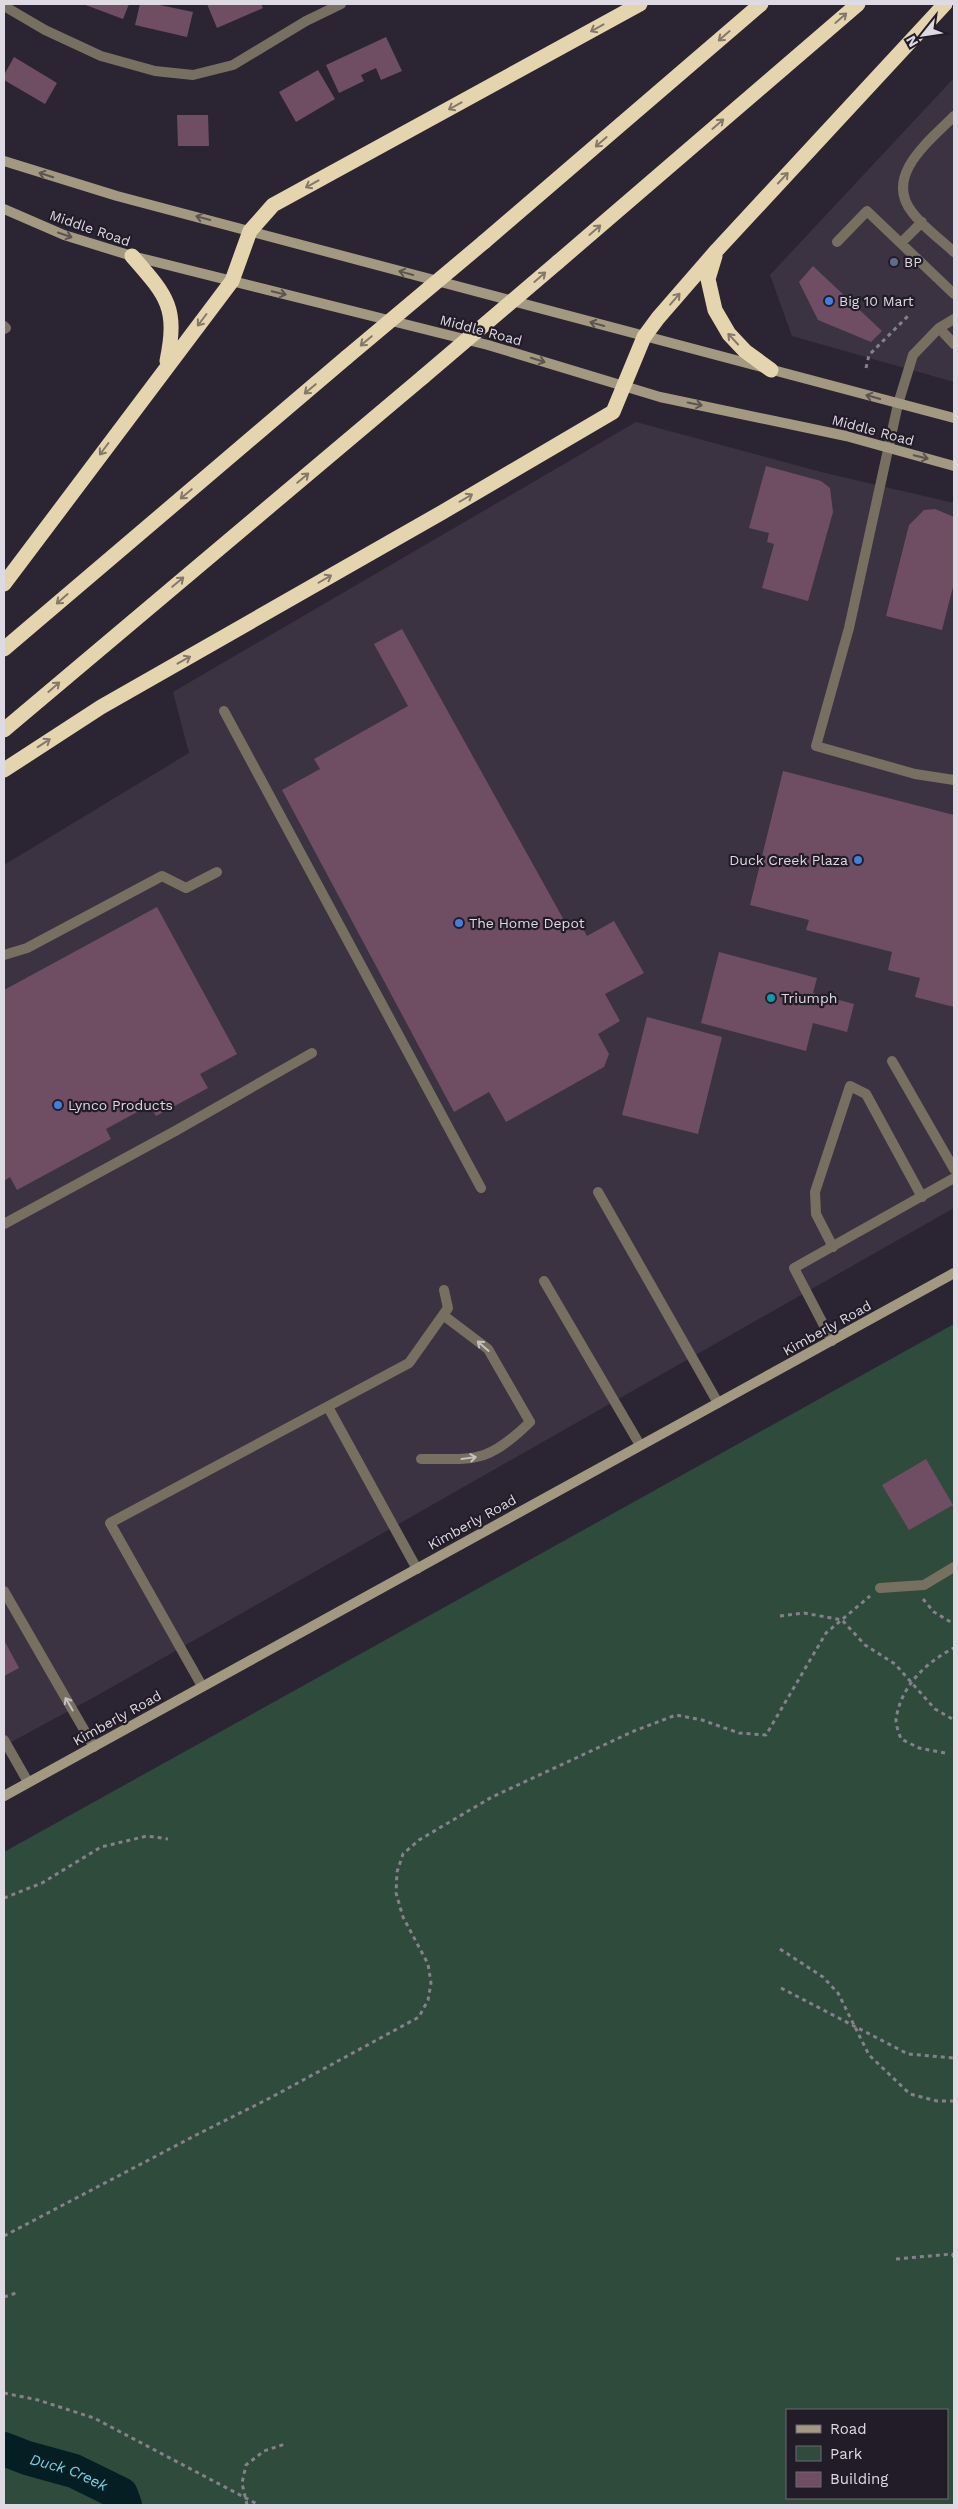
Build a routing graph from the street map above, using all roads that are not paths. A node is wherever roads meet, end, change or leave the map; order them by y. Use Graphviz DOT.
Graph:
graph roads {
  1 [pos="341,4"];
  2 [pos="640,4"];
  3 [pos="761,4"];
  4 [pos="858,4"];
  5 [pos="945,4"];
  6 [pos="4,6"];
  7 [pos="954,116"];
  8 [pos="4,161"];
  9 [pos="4,210"];
  10 [pos="922,222"];
  11 [pos="250,231"];
  12 [pos="837,242"];
  13 [pos="901,243"];
  14 [pos="717,250"];
  15 [pos="954,252"];
  16 [pos="132,256"];
  17 [pos="232,281"];
  18 [pos="954,294"];
  19 [pos="954,319"];
  20 [pos="4,326"];
  21 [pos="939,328"];
  22 [pos="4,330"];
  23 [pos="644,337"];
  24 [pos="954,344"];
  25 [pos="167,366"];
  26 [pos="771,370"];
  27 [pos="624,387"];
  28 [pos="898,404"];
  29 [pos="954,418"];
  30 [pos="888,449"];
  31 [pos="954,466"];
  32 [pos="4,584"];
  33 [pos="4,649"];
  34 [pos="224,710"];
  35 [pos="4,730"];
  36 [pos="4,770"];
  37 [pos="954,780"];
  38 [pos="217,872"];
  39 [pos="4,954"];
  40 [pos="312,1053"];
  41 [pos="892,1061"];
  42 [pos="954,1169"];
  43 [pos="954,1178"];
  44 [pos="482,1188"];
  45 [pos="598,1192"];
  46 [pos="922,1198"];
  47 [pos="4,1224"];
  48 [pos="833,1247"];
  49 [pos="954,1273"];
  50 [pos="544,1281"];
  51 [pos="444,1290"];
  52 [pos="443,1316"];
  53 [pos="832,1341"];
  54 [pos="718,1403"];
  55 [pos="328,1407"];
  56 [pos="640,1445"];
  57 [pos="421,1459"];
  58 [pos="954,1567"];
  59 [pos="417,1569"];
  60 [pos="880,1588"];
  61 [pos="4,1591"];
  62 [pos="202,1686"];
  63 [pos="4,1740"];
  64 [pos="94,1747"];
  65 [pos="28,1782"];
  66 [pos="4,1796"];
  1 -- 6 [label="street"];
  2 -- 11 [label="highway, one-way"];
  3 -- 33 [label="highway, one-way, bridge"];
  35 -- 4 [label="highway, one-way, bridge"];
  14 -- 5 [label="highway, one-way"];
  7 -- 10 [label="street"];
  11 -- 8 [label="main road, one-way"];
  9 -- 16 [label="main road, Middle Road, one-way"];
  10 -- 13 [label="street"];
  10 -- 15 [label="street"];
  11 -- 17 [label="highway"];
  23 -- 11 [label="main road, one-way"];
  12 -- 13 [label="street"];
  13 -- 18 [label="street"];
  23 -- 14 [label="highway, one-way"];
  26 -- 14 [label="highway, one-way"];
  16 -- 17 [label="main road, Middle Road"];
  16 -- 25 [label="highway"];
  17 -- 25 [label="highway, one-way"];
  17 -- 27 [label="main road, Middle Road, one-way"];
  19 -- 21 [label="street"];
  20 -- 22 [label="street"];
  21 -- 24 [label="street"];
  21 -- 28 [label="street"];
  23 -- 26 [label="main road"];
  23 -- 27 [label="highway"];
  25 -- 32 [label="highway, one-way"];
  28 -- 26 [label="main road, one-way"];
  27 -- 30 [label="main road, Middle Road, one-way"];
  36 -- 27 [label="highway, one-way"];
  28 -- 29 [label="main road"];
  28 -- 30 [label="street"];
  30 -- 31 [label="main road, Middle Road, one-way"];
  30 -- 37 [label="street"];
  34 -- 44 [label="street"];
  38 -- 39 [label="street"];
  40 -- 47 [label="street"];
  41 -- 42 [label="street"];
  43 -- 46 [label="street"];
  45 -- 54 [label="street"];
  46 -- 48 [label="street"];
  46 -- 48 [label="street"];
  48 -- 53 [label="street"];
  49 -- 53 [label="main road, Kimberly Road"];
  50 -- 56 [label="street"];
  51 -- 52 [label="street"];
  52 -- 55 [label="street"];
  57 -- 52 [label="street, one-way"];
  53 -- 54 [label="main road, Kimberly Road"];
  54 -- 56 [label="main road, Kimberly Road"];
  55 -- 59 [label="street"];
  55 -- 62 [label="street"];
  56 -- 59 [label="main road, Kimberly Road"];
  58 -- 60 [label="street"];
  59 -- 62 [label="main road, Kimberly Road"];
  64 -- 61 [label="street, one-way"];
  62 -- 64 [label="main road, Kimberly Road"];
  63 -- 65 [label="street"];
  64 -- 65 [label="main road, Kimberly Road"];
  65 -- 66 [label="main road, Kimberly Road"];
}
